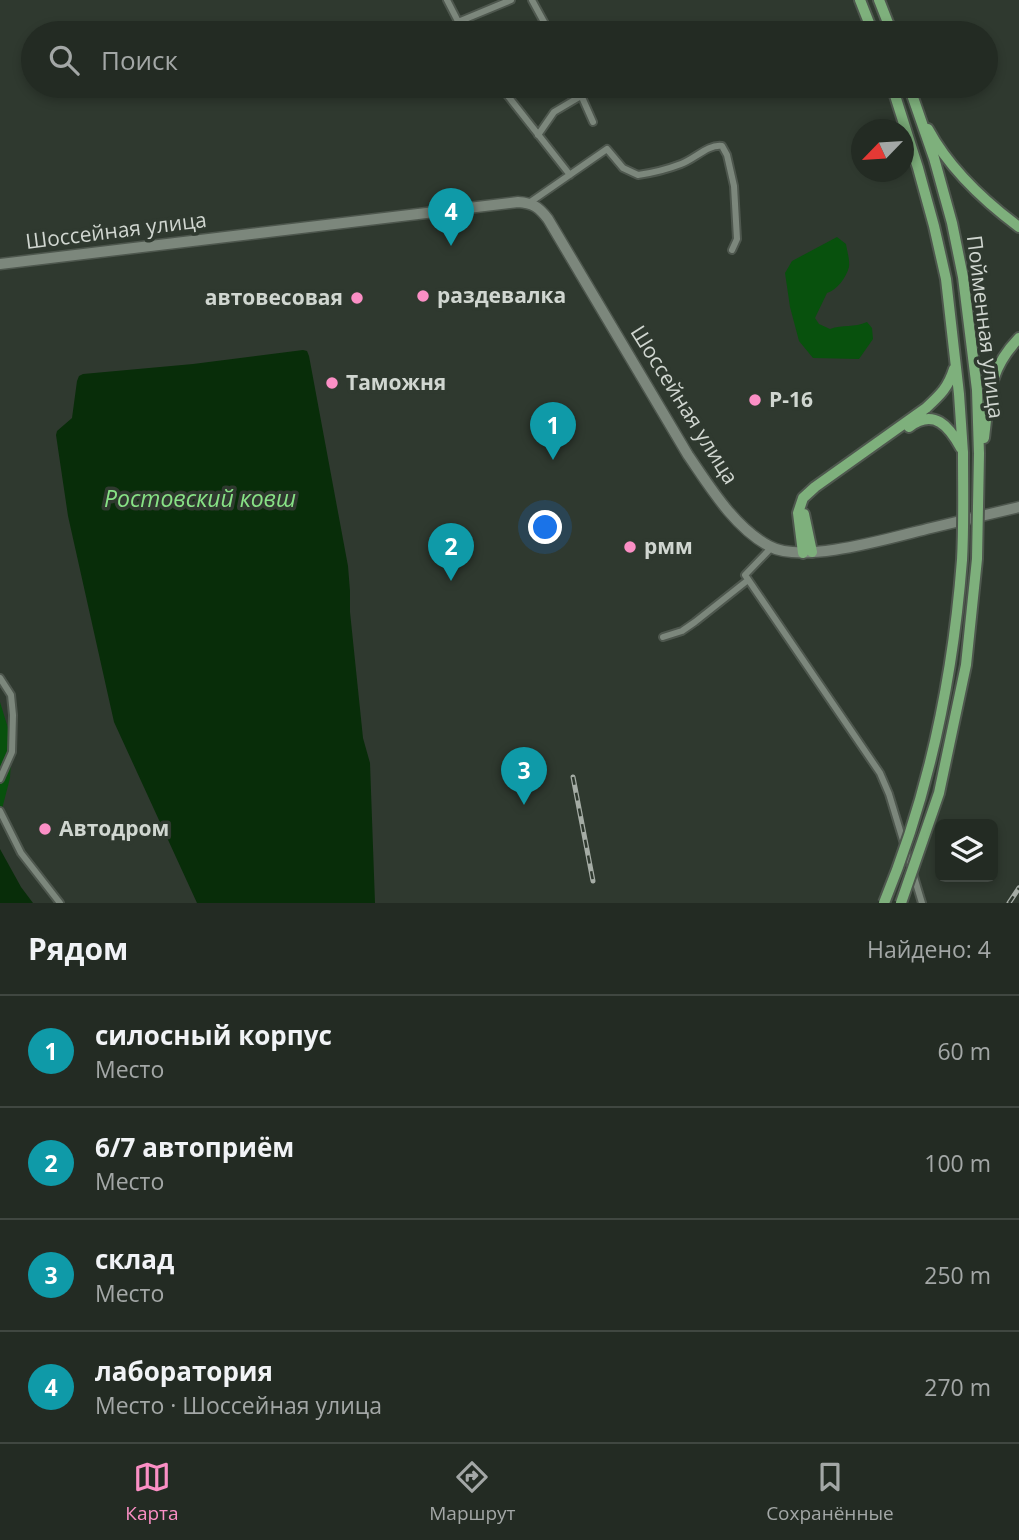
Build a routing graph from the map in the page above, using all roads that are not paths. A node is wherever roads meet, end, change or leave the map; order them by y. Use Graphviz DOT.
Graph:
graph roads {
  1 [pos="447,0"];
  2 [pos="511,0"];
  3 [pos="532,0"];
  4 [pos="860,0"];
  5 [pos="879,0"];
  6 [pos="458,21"];
  7 [pos="460,21"];
  8 [pos="543,21"];
  9 [pos="868,21"];
  10 [pos="887,21"];
  11 [pos="509,98"];
  12 [pos="578,98"];
  13 [pos="582,98"];
  14 [pos="896,98"];
  15 [pos="913,98"];
  16 [pos="914,98"];
  17 [pos="593,122"];
  18 [pos="538,135"];
  19 [pos="570,175"];
  20 [pos="529,203"];
  21 [pos="1019,226"];
  22 [pos="732,250"];
  23 [pos="0,264"];
  24 [pos="1019,338"];
  25 [pos="955,366"];
  26 [pos="979,452"];
  27 [pos="963,453"];
  28 [pos="1019,507"];
  29 [pos="771,548"];
  30 [pos="807,553"];
  31 [pos="746,577"];
  32 [pos="663,637"];
  33 [pos="0,678"];
  34 [pos="0,779"];
  35 [pos="0,811"];
  36 [pos="60,903"];
  37 [pos="884,903"];
  38 [pos="901,903"];
  39 [pos="922,903"];
  1 -- 6 [label="street"];
  2 -- 7 [label="street"];
  3 -- 8 [label="street"];
  4 -- 9 [label="main road"];
  5 -- 10 [label="main road"];
  11 -- 18 [label="street"];
  12 -- 18 [label="street"];
  13 -- 17 [label="street"];
  14 -- 25 [label="main road, Пойменная улица"];
  15 -- 26 [label="main road, Пойменная улица"];
  16 -- 21 [label="main road"];
  18 -- 19 [label="street"];
  19 -- 20 [label="street"];
  19 -- 22 [label="street"];
  20 -- 23 [label="main road, Шоссейная улица"];
  20 -- 29 [label="main road, Шоссейная улица"];
  24 -- 26 [label="main road"];
  25 -- 27 [label="main road, Пойменная улица"];
  25 -- 30 [label="main road"];
  26 -- 38 [label="main road, bridge"];
  27 -- 30 [label="main road"];
  27 -- 37 [label="main road, Пойменная улица, bridge"];
  28 -- 30 [label="main road, Шоссейная улица"];
  29 -- 30 [label="main road, Шоссейная улица"];
  29 -- 31 [label="street"];
  31 -- 32 [label="street"];
  31 -- 39 [label="street"];
  33 -- 34 [label="street"];
  35 -- 36 [label="street"];
}
